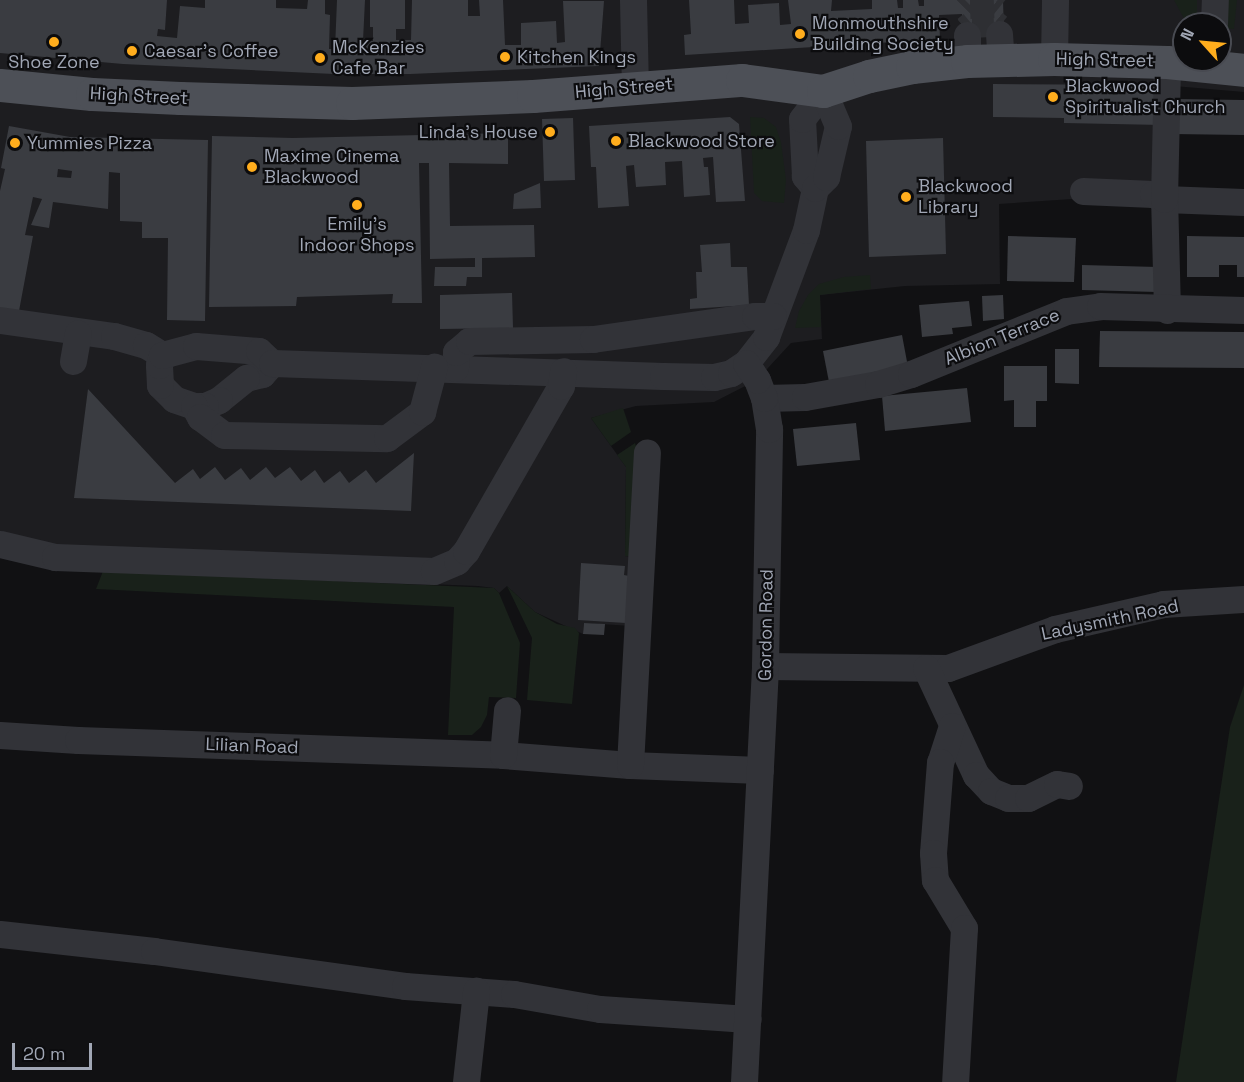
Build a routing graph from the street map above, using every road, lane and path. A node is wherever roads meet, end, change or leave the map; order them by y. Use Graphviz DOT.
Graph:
graph roads {
  1 [pos="633,0"];
  2 [pos="1054,0"];
  3 [pos="1054,59"];
  4 [pos="1167,62"];
  5 [pos="1172,62"];
  6 [pos="0,85"];
  7 [pos="635,88"];
  8 [pos="824,91"];
  9 [pos="1083,191"];
  10 [pos="1164,199"];
  11 [pos="1244,202"];
  12 [pos="1167,310"];
  13 [pos="1244,310"];
  14 [pos="773,316"];
  15 [pos="5,321"];
  16 [pos="78,333"];
  17 [pos="162,355"];
  18 [pos="73,361"];
  19 [pos="273,363"];
  20 [pos="746,363"];
  21 [pos="444,367"];
  22 [pos="562,371"];
  23 [pos="764,398"];
  24 [pos="194,406"];
  25 [pos="647,452"];
  26 [pos="0,544"];
  27 [pos="1244,599"];
  28 [pos="765,666"];
  29 [pos="926,668"];
  30 [pos="507,710"];
  31 [pos="952,726"];
  32 [pos="0,735"];
  33 [pos="503,754"];
  34 [pos="630,765"];
  35 [pos="760,770"];
  36 [pos="1069,786"];
  37 [pos="0,934"];
  38 [pos="476,991"];
  39 [pos="748,1018"];
  40 [pos="466,1082"];
  41 [pos="744,1082"];
  42 [pos="956,1082"];
  1 -- 7 [label="street"];
  2 -- 3 [label="street"];
  3 -- 4 [label="main road, High Street"];
  3 -- 8 [label="main road, High Street"];
  4 -- 5 [label="main road, High Street"];
  4 -- 10 [label="street"];
  6 -- 7 [label="main road, High Street"];
  7 -- 8 [label="main road, High Street"];
  8 -- 14 [label="street"];
  9 -- 10 [label="street"];
  10 -- 11 [label="street"];
  10 -- 12 [label="street"];
  12 -- 13 [label="street, Albion Terrace"];
  12 -- 23 [label="street, Albion Terrace"];
  14 -- 20 [label="street"];
  14 -- 21 [label="street"];
  15 -- 16 [label="street"];
  16 -- 17 [label="street"];
  16 -- 18 [label="street"];
  17 -- 19 [label="street"];
  17 -- 24 [label="street"];
  19 -- 21 [label="street"];
  19 -- 24 [label="street"];
  20 -- 22 [label="street"];
  20 -- 23 [label="street, Gordon Road"];
  21 -- 22 [label="street"];
  21 -- 24 [label="street"];
  22 -- 26 [label="street"];
  23 -- 28 [label="street, Gordon Road"];
  25 -- 34 [label="street"];
  27 -- 29 [label="street, Ladysmith Road"];
  28 -- 29 [label="street, Ladysmith Road"];
  28 -- 35 [label="street, Gordon Road"];
  29 -- 31 [label="street"];
  30 -- 33 [label="street"];
  31 -- 36 [label="street"];
  31 -- 42 [label="street"];
  32 -- 33 [label="street, Lilian Road"];
  33 -- 34 [label="street, Lilian Road"];
  34 -- 35 [label="street, Lilian Road"];
  35 -- 39 [label="street, Gordon Road"];
  37 -- 38 [label="street"];
  38 -- 39 [label="street"];
  38 -- 40 [label="street"];
  39 -- 41 [label="street, Gordon Road"];
}
